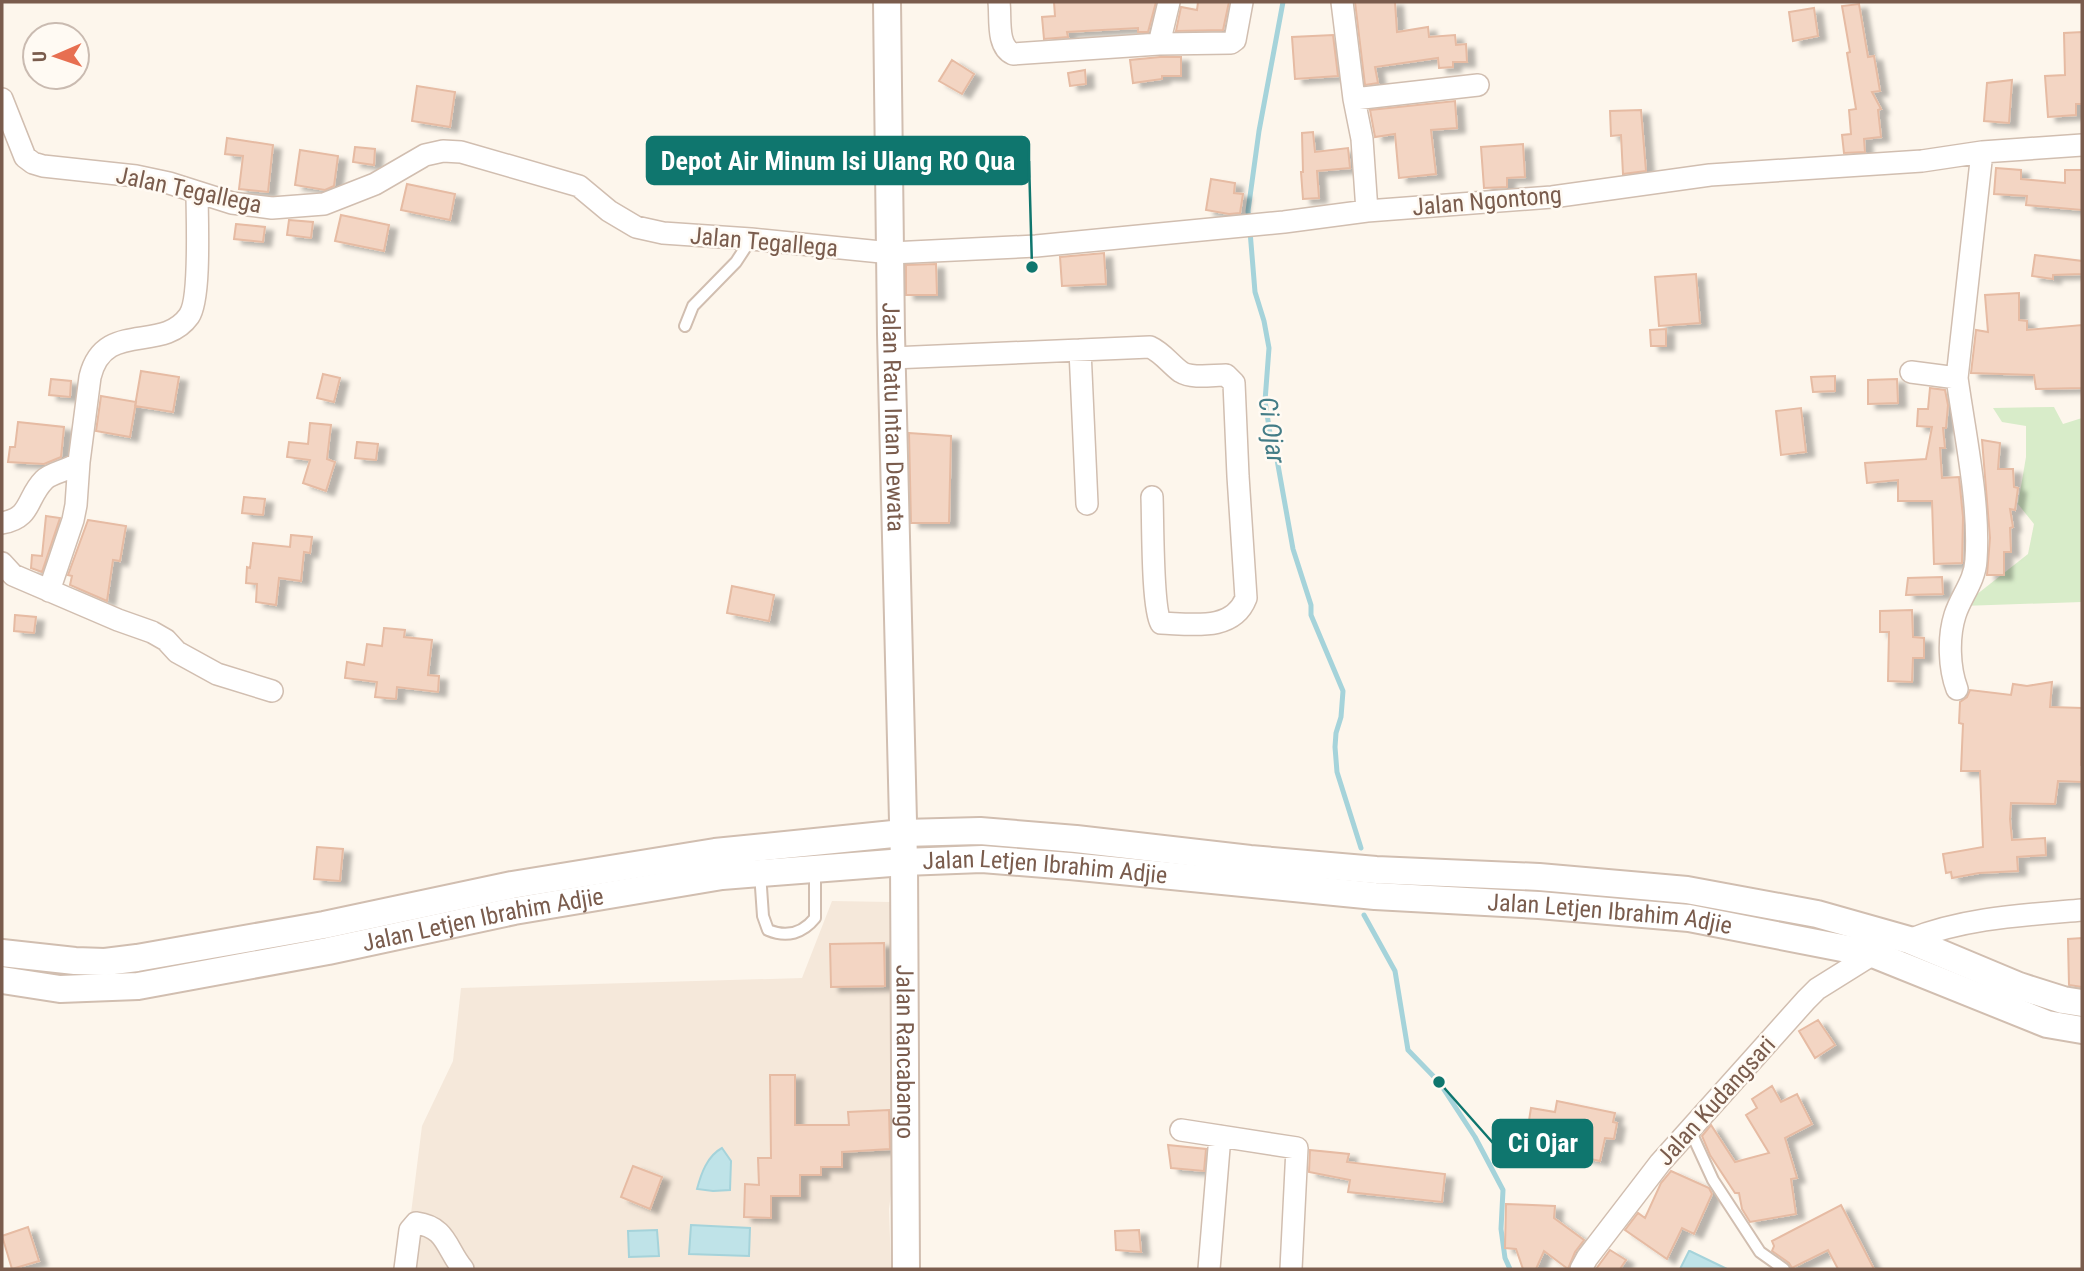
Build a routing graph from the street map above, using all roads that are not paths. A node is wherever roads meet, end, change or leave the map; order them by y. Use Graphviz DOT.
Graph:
graph roads {
  1 [pos="887,2"];
  2 [pos="999,2"];
  3 [pos="1168,2"];
  4 [pos="1242,2"];
  5 [pos="1342,2"];
  6 [pos="1158,44"];
  7 [pos="1478,85"];
  8 [pos="2,99"];
  9 [pos="1354,99"];
  10 [pos="2082,145"];
  11 [pos="1982,152"];
  12 [pos="197,193"];
  13 [pos="1367,211"];
  14 [pos="751,239"];
  15 [pos="891,253"];
  16 [pos="685,326"];
  17 [pos="1080,350"];
  18 [pos="892,358"];
  19 [pos="1911,372"];
  20 [pos="1957,378"];
  21 [pos="79,462"];
  22 [pos="1152,497"];
  23 [pos="1087,504"];
  24 [pos="2,523"];
  25 [pos="2,563"];
  26 [pos="49,591"];
  27 [pos="1957,690"];
  28 [pos="272,691"];
  29 [pos="903,833"];
  30 [pos="904,862"];
  31 [pos="815,869"];
  32 [pos="760,873"];
  33 [pos="1539,877"];
  34 [pos="513,898"];
  35 [pos="1539,905"];
  36 [pos="2082,910"];
  37 [pos="1909,940"];
  38 [pos="2,953"];
  39 [pos="1873,954"];
  40 [pos="2,980"];
  41 [pos="2082,1003"];
  42 [pos="2082,1030"];
  43 [pos="1181,1130"];
  44 [pos="1690,1130"];
  45 [pos="1220,1136"];
  46 [pos="405,1269"];
  47 [pos="463,1269"];
  48 [pos="906,1269"];
  49 [pos="1209,1269"];
  50 [pos="1291,1269"];
  51 [pos="1581,1269"];
  52 [pos="1784,1269"];
  1 -- 15 [label="street, Jalan Ratu Intan Dewata"];
  2 -- 6 [label="street"];
  3 -- 6 [label="street"];
  4 -- 6 [label="street"];
  5 -- 9 [label="street"];
  7 -- 9 [label="street"];
  8 -- 12 [label="street, Jalan Tegallega"];
  9 -- 13 [label="street"];
  10 -- 11 [label="street, Jalan Ngontong"];
  11 -- 13 [label="street, Jalan Ngontong"];
  11 -- 20 [label="street"];
  12 -- 14 [label="street, Jalan Tegallega"];
  12 -- 21 [label="street"];
  13 -- 15 [label="street, Jalan Ngontong"];
  14 -- 15 [label="street, Jalan Tegallega"];
  14 -- 16 [label="lane"];
  15 -- 18 [label="street, Jalan Ratu Intan Dewata"];
  17 -- 18 [label="street"];
  17 -- 22 [label="street"];
  17 -- 23 [label="street"];
  18 -- 29 [label="street, Jalan Ratu Intan Dewata"];
  19 -- 20 [label="street"];
  20 -- 27 [label="street"];
  21 -- 24 [label="street"];
  21 -- 26 [label="street"];
  25 -- 26 [label="street"];
  26 -- 28 [label="street"];
  29 -- 30 [label="street, Jalan Rancabango"];
  29 -- 33 [label="street, Jalan Letjen Ibrahim Adjie"];
  29 -- 34 [label="street, Jalan Letjen Ibrahim Adjie"];
  30 -- 31 [label="street, Jalan Letjen Ibrahim Adjie"];
  30 -- 35 [label="street, Jalan Letjen Ibrahim Adjie"];
  30 -- 48 [label="street, Jalan Rancabango"];
  31 -- 32 [label="street, Jalan Letjen Ibrahim Adjie"];
  31 -- 32 [label="lane"];
  32 -- 34 [label="street, Jalan Letjen Ibrahim Adjie"];
  33 -- 35 [label="street"];
  33 -- 37 [label="street, Jalan Letjen Ibrahim Adjie"];
  34 -- 38 [label="street, Jalan Letjen Ibrahim Adjie"];
  34 -- 40 [label="street, Jalan Letjen Ibrahim Adjie"];
  35 -- 39 [label="street, Jalan Letjen Ibrahim Adjie"];
  36 -- 37 [label="street"];
  37 -- 41 [label="street, Jalan Letjen Ibrahim Adjie"];
  39 -- 42 [label="street, Jalan Letjen Ibrahim Adjie"];
  39 -- 44 [label="street, Jalan Kudangsari"];
  43 -- 45 [label="street"];
  44 -- 51 [label="street, Jalan Kudangsari"];
  44 -- 52 [label="lane"];
  45 -- 49 [label="street"];
  45 -- 50 [label="street"];
  46 -- 47 [label="street"];
}
